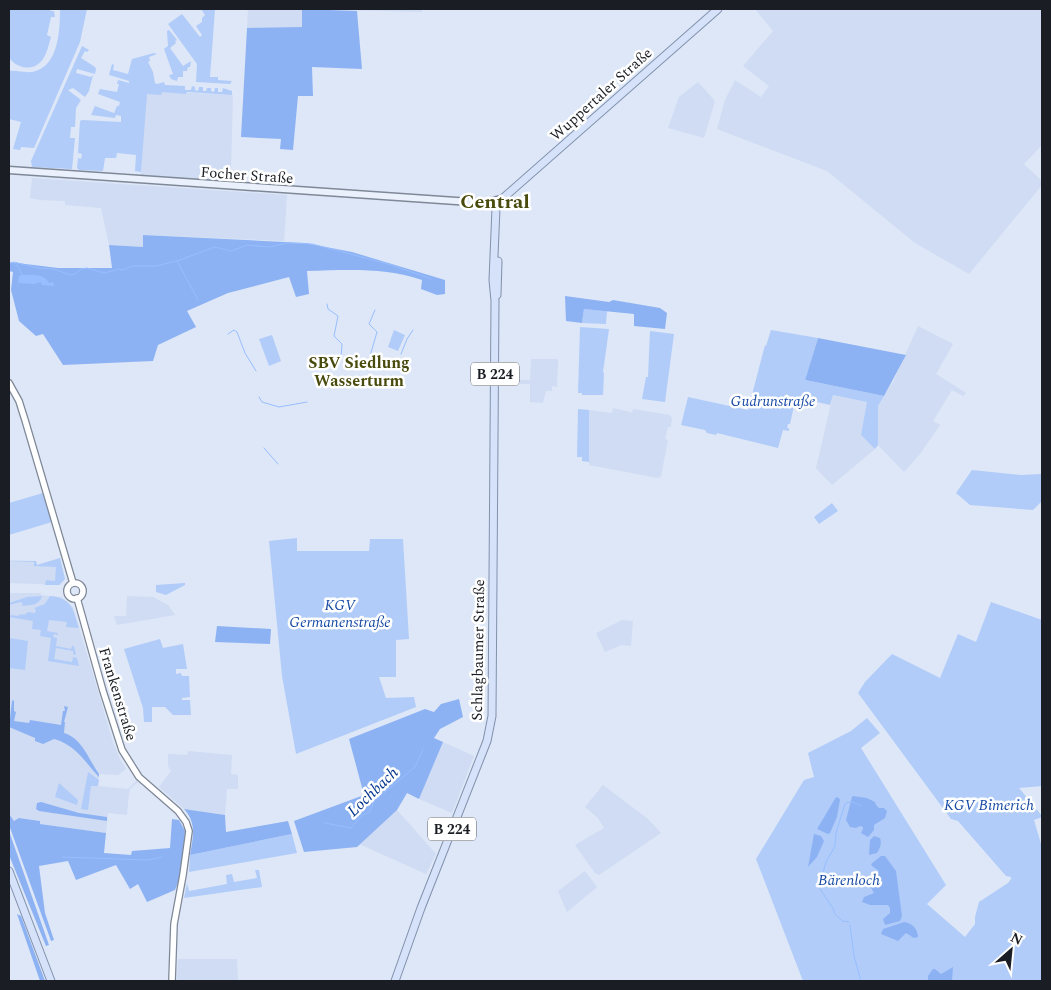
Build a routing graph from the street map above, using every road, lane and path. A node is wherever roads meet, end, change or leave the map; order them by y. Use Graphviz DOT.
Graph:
graph roads {
  1 [pos="718,9"];
  2 [pos="9,170"];
  3 [pos="502,198"];
  4 [pos="484,203"];
  5 [pos="495,211"];
  6 [pos="498,219"];
  7 [pos="496,301"];
  8 [pos="9,383"];
  9 [pos="73,583"];
  10 [pos="77,598"];
  11 [pos="9,871"];
  12 [pos="51,981"];
  13 [pos="172,981"];
  14 [pos="394,981"];
  1 -- 3 [label="main road, Wuppertaler Straße / B 224"];
  2 -- 4 [label="main road, Focher Straße"];
  3 -- 4 [label="main road, Focher Straße"];
  3 -- 5 [label="main road, Schlagbaumer Straße / B 224"];
  3 -- 6 [label="main road, Schlagbaumer Straße / B 224"];
  4 -- 5 [label="main road"];
  5 -- 6 [label="main road, Schlagbaumer Straße / B 224"];
  5 -- 7 [label="main road, Schlagbaumer Straße / B 224"];
  6 -- 7 [label="main road, Schlagbaumer Straße / B 224"];
  7 -- 14 [label="main road, Schlagbaumer Straße / B 224"];
  8 -- 9 [label="street"];
  9 -- 10 [label="street"];
  9 -- 10 [label="street"];
  10 -- 13 [label="street, Frankenstraße"];
  11 -- 12 [label="main road"];
}
